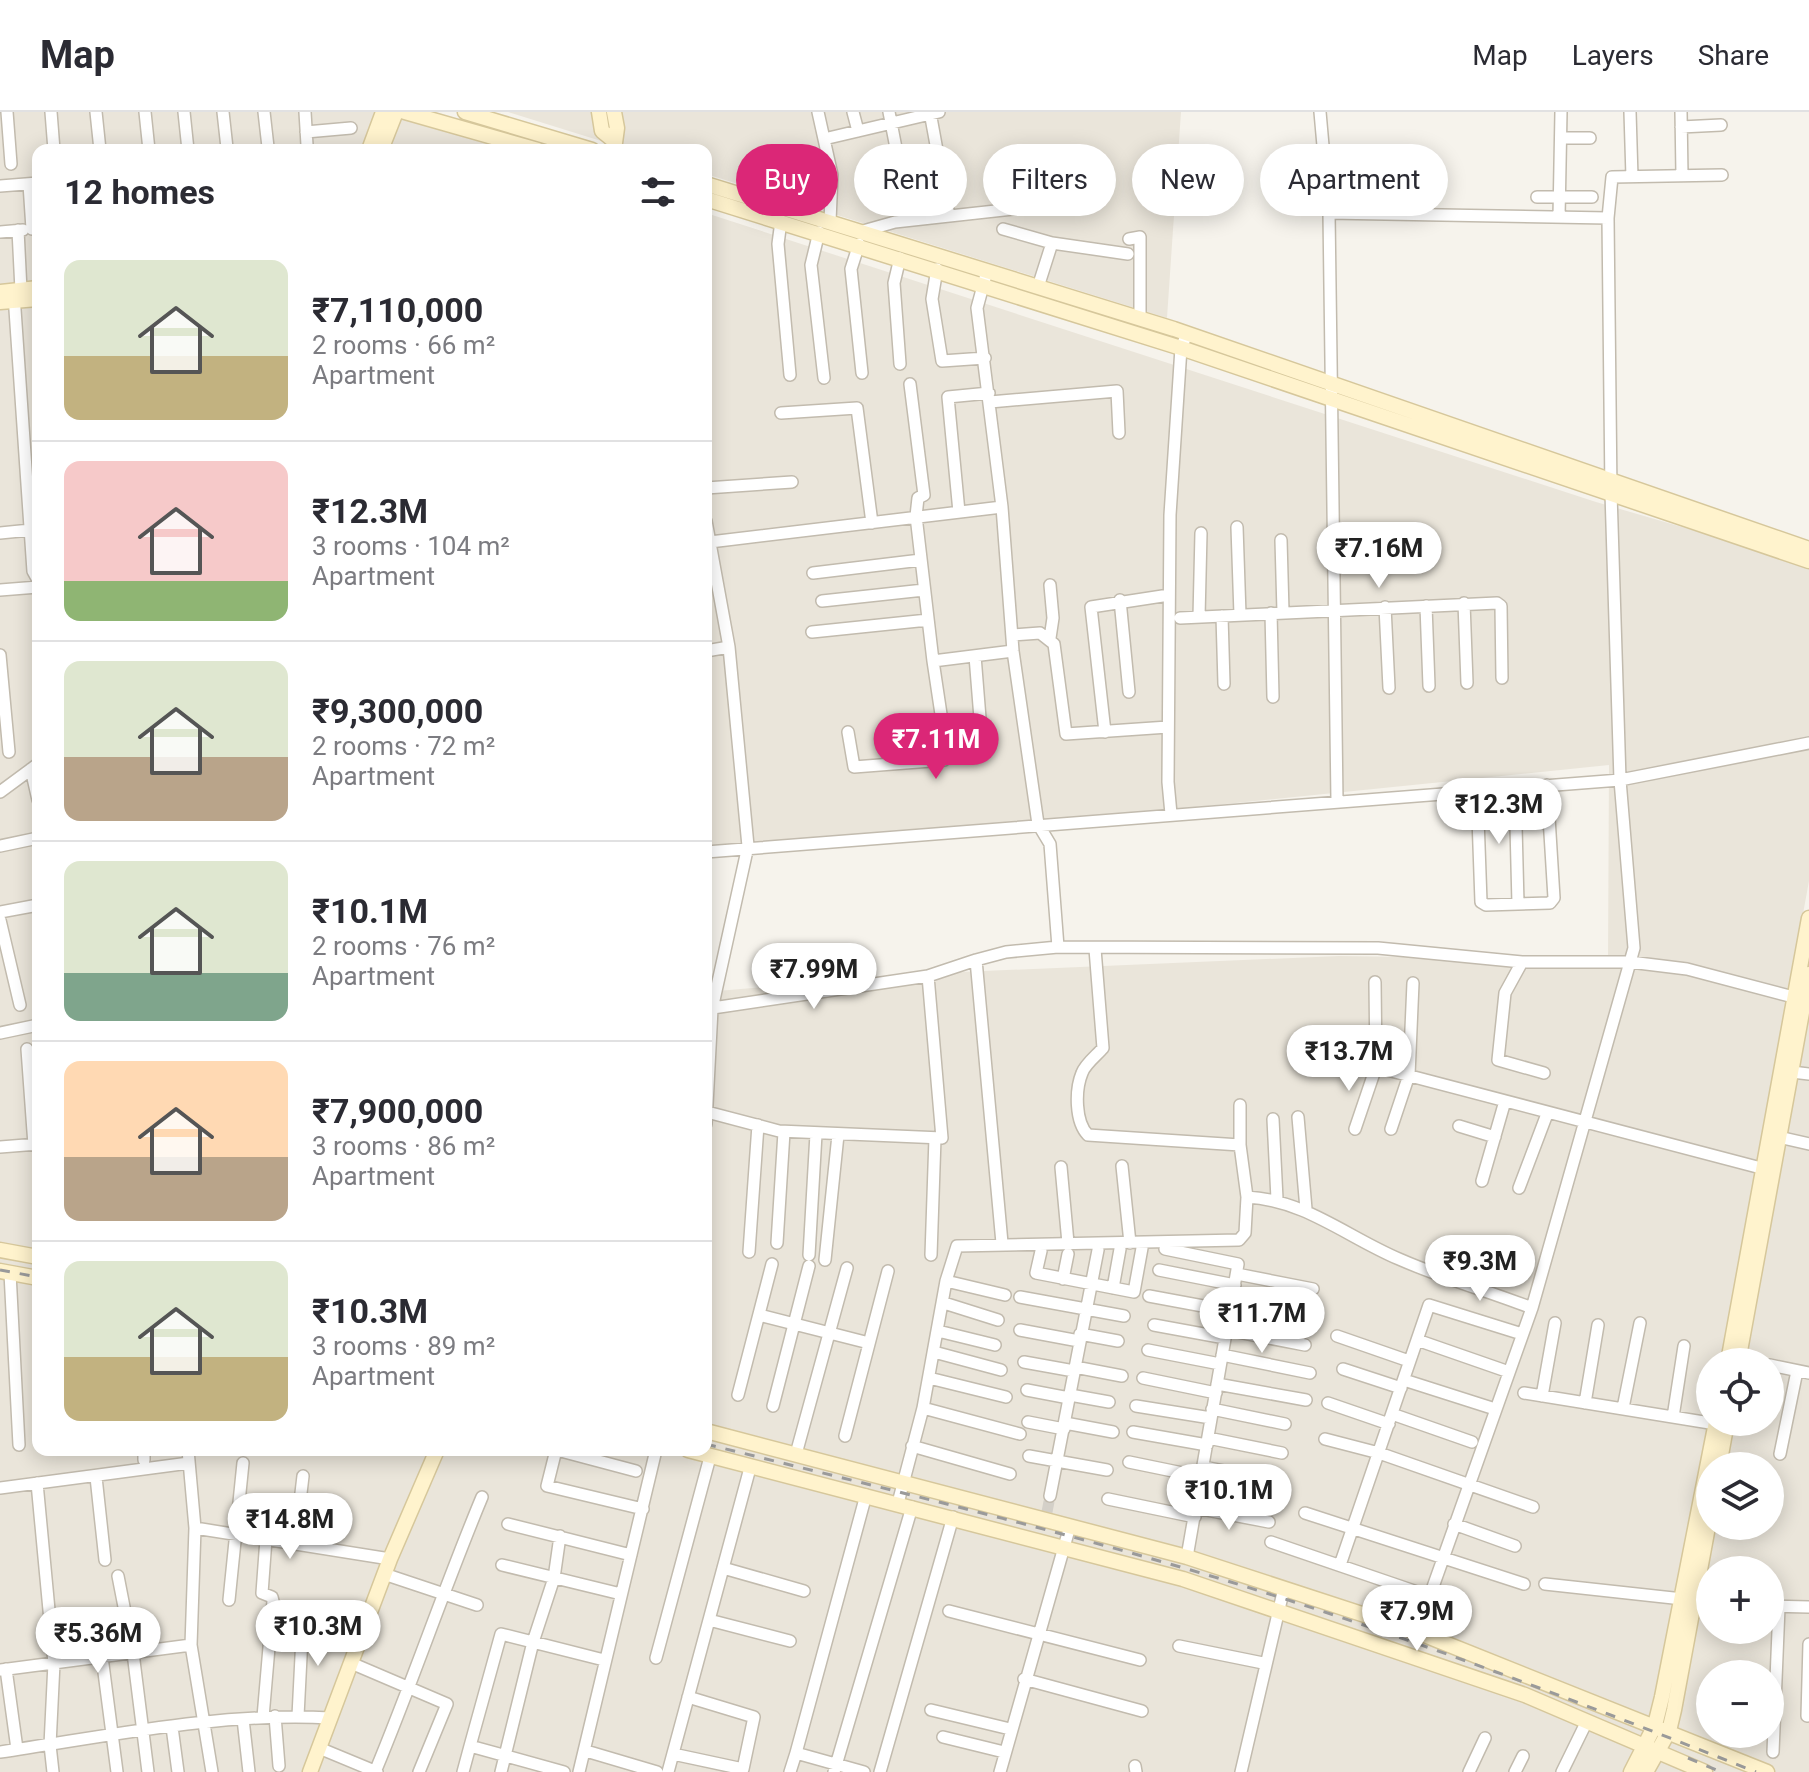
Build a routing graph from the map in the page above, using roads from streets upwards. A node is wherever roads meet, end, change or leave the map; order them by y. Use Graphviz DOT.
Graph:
graph roads {
  1 [pos="7,112"];
  2 [pos="51,112"];
  3 [pos="96,112"];
  4 [pos="145,112"];
  5 [pos="184,112"];
  6 [pos="223,112"];
  7 [pos="264,112"];
  8 [pos="305,112"];
  9 [pos="383,112"];
  10 [pos="396,112"];
  11 [pos="405,112"];
  12 [pos="465,112"];
  13 [pos="599,112"];
  14 [pos="614,112"];
  15 [pos="818,112"];
  16 [pos="853,112"];
  17 [pos="1320,112"];
  18 [pos="1561,112"];
  19 [pos="1630,112"];
  20 [pos="1681,112"];
  21 [pos="933,113"];
  22 [pos="890,118"];
  23 [pos="1721,125"];
  24 [pos="1681,127"];
  25 [pos="351,128"];
  26 [pos="858,131"];
  27 [pos="1561,138"];
  28 [pos="1590,138"];
  29 [pos="824,139"];
  30 [pos="54,144"];
  31 [pos="99,144"];
  32 [pos="148,144"];
  33 [pos="187,144"];
  34 [pos="227,144"];
  35 [pos="268,144"];
  36 [pos="371,144"];
  37 [pos="383,144"];
  38 [pos="517,144"];
  39 [pos="572,144"];
  40 [pos="612,144"];
  41 [pos="613,144"];
  42 [pos="938,144"];
  43 [pos="1323,144"];
  44 [pos="11,164"];
  45 [pos="1682,175"];
  46 [pos="1722,175"];
  47 [pos="1632,177"];
  48 [pos="32,183"];
  49 [pos="0,186"];
  50 [pos="712,186"];
  51 [pos="1537,197"];
  52 [pos="1560,197"];
  53 [pos="1592,197"];
  54 [pos="712,201"];
  55 [pos="1448,215"];
  56 [pos="949,216"];
  57 [pos="1329,216"];
  58 [pos="1559,217"];
  59 [pos="1608,218"];
  60 [pos="910,220"];
  61 [pos="781,221"];
  62 [pos="830,221"];
  63 [pos="32,229"];
  64 [pos="1003,229"];
  65 [pos="18,230"];
  66 [pos="0,232"];
  67 [pos="819,232"];
  68 [pos="861,238"];
  69 [pos="1129,239"];
  70 [pos="1052,243"];
  71 [pos="1128,254"];
  72 [pos="900,258"];
  73 [pos="937,269"];
  74 [pos="985,277"];
  75 [pos="1038,287"];
  76 [pos="32,290"];
  77 [pos="10,295"];
  78 [pos="32,298"];
  79 [pos="1140,319"];
  80 [pos="1184,341"];
  81 [pos="985,358"];
  82 [pos="900,364"];
  83 [pos="862,373"];
  84 [pos="790,375"];
  85 [pos="824,378"];
  86 [pos="910,384"];
  87 [pos="1329,391"];
  88 [pos="989,397"];
  89 [pos="781,413"];
  90 [pos="1119,433"];
  91 [pos="792,482"];
  92 [pos="1611,486"];
  93 [pos="712,488"];
  94 [pos="1002,507"];
  95 [pos="959,512"];
  96 [pos="916,516"];
  97 [pos="872,523"];
  98 [pos="1237,527"];
  99 [pos="30,530"];
  100 [pos="0,533"];
  101 [pos="1201,533"];
  102 [pos="1281,540"];
  103 [pos="712,542"];
  104 [pos="1809,549"];
  105 [pos="712,553"];
  106 [pos="32,557"];
  107 [pos="921,560"];
  108 [pos="1809,561"];
  109 [pos="813,573"];
  110 [pos="1050,585"];
  111 [pos="32,587"];
  112 [pos="0,590"];
  113 [pos="924,590"];
  114 [pos="1169,595"];
  115 [pos="1120,600"];
  116 [pos="822,601"];
  117 [pos="1464,603"];
  118 [pos="1426,606"];
  119 [pos="1385,607"];
  120 [pos="1334,609"];
  121 [pos="1277,612"];
  122 [pos="1240,615"];
  123 [pos="1222,616"];
  124 [pos="1199,617"];
  125 [pos="1180,618"];
  126 [pos="928,620"];
  127 [pos="812,632"];
  128 [pos="1012,635"];
  129 [pos="1050,638"];
  130 [pos="729,647"];
  131 [pos="712,650"];
  132 [pos="1013,651"];
  133 [pos="0,655"];
  134 [pos="975,656"];
  135 [pos="933,661"];
  136 [pos="1502,678"];
  137 [pos="1467,683"];
  138 [pos="1224,684"];
  139 [pos="1429,686"];
  140 [pos="1389,688"];
  141 [pos="1129,692"];
  142 [pos="1273,697"];
  143 [pos="1168,727"];
  144 [pos="848,732"];
  145 [pos="1105,732"];
  146 [pos="982,743"];
  147 [pos="1809,743"];
  148 [pos="9,752"];
  149 [pos="32,769"];
  150 [pos="1620,780"];
  151 [pos="1547,785"];
  152 [pos="1515,787"];
  153 [pos="1477,790"];
  154 [pos="0,792"];
  155 [pos="1337,801"];
  156 [pos="1171,814"];
  157 [pos="1038,824"];
  158 [pos="32,839"];
  159 [pos="0,846"];
  160 [pos="748,846"];
  161 [pos="712,851"];
  162 [pos="1518,904"];
  163 [pos="32,906"];
  164 [pos="0,912"];
  165 [pos="1809,918"];
  166 [pos="0,920"];
  167 [pos="1058,947"];
  168 [pos="4,948"];
  169 [pos="1095,949"];
  170 [pos="976,960"];
  171 [pos="1522,962"];
  172 [pos="1630,962"];
  173 [pos="1809,974"];
  174 [pos="928,976"];
  175 [pos="13,978"];
  176 [pos="0,981"];
  177 [pos="1375,982"];
  178 [pos="1413,983"];
  179 [pos="712,996"];
  180 [pos="1803,999"];
  181 [pos="20,1005"];
  182 [pos="712,1009"];
  183 [pos="32,1026"];
  184 [pos="0,1033"];
  185 [pos="27,1049"];
  186 [pos="1376,1067"];
  187 [pos="1792,1072"];
  188 [pos="1544,1073"];
  189 [pos="1809,1074"];
  190 [pos="1409,1075"];
  191 [pos="1505,1101"];
  192 [pos="32,1102"];
  193 [pos="1240,1105"];
  194 [pos="1547,1114"];
  195 [pos="1298,1117"];
  196 [pos="712,1119"];
  197 [pos="1273,1119"];
  198 [pos="758,1125"];
  199 [pos="1585,1125"];
  200 [pos="1459,1126"];
  201 [pos="1355,1129"];
  202 [pos="1391,1129"];
  203 [pos="784,1132"];
  204 [pos="816,1134"];
  205 [pos="838,1135"];
  206 [pos="1774,1136"];
  207 [pos="1495,1137"];
  208 [pos="935,1138"];
  209 [pos="1809,1144"];
  210 [pos="32,1145"];
  211 [pos="1240,1145"];
  212 [pos="0,1147"];
  213 [pos="1122,1166"];
  214 [pos="1061,1167"];
  215 [pos="1761,1168"];
  216 [pos="1482,1181"];
  217 [pos="1519,1188"];
  218 [pos="1247,1197"];
  219 [pos="1277,1199"];
  220 [pos="1306,1209"];
  221 [pos="777,1243"];
  222 [pos="1002,1243"];
  223 [pos="1125,1246"];
  224 [pos="1068,1248"];
  225 [pos="1142,1248"];
  226 [pos="1165,1249"];
  227 [pos="0,1250"];
  228 [pos="1098,1250"];
  229 [pos="1041,1251"];
  230 [pos="749,1252"];
  231 [pos="931,1255"];
  232 [pos="32,1256"];
  233 [pos="825,1260"];
  234 [pos="772,1264"];
  235 [pos="847,1268"];
  236 [pos="1159,1270"];
  237 [pos="888,1271"];
  238 [pos="5,1272"];
  239 [pos="32,1277"];
  240 [pos="1063,1279"];
  241 [pos="1236,1280"];
  242 [pos="946,1281"];
  243 [pos="1091,1284"];
  244 [pos="1113,1288"];
  245 [pos="1313,1289"];
  246 [pos="1005,1295"];
  247 [pos="1149,1296"];
  248 [pos="1020,1297"];
  249 [pos="944,1303"];
  250 [pos="1231,1306"];
  251 [pos="1532,1308"];
  252 [pos="1086,1310"];
  253 [pos="759,1315"];
  254 [pos="1124,1316"];
  255 [pos="1312,1318"];
  256 [pos="998,1320"];
  257 [pos="1555,1323"];
  258 [pos="1640,1323"];
  259 [pos="794,1324"];
  260 [pos="1154,1325"];
  261 [pos="1598,1325"];
  262 [pos="1020,1330"];
  263 [pos="938,1331"];
  264 [pos="831,1332"];
  265 [pos="1226,1334"];
  266 [pos="1522,1334"];
  267 [pos="1337,1336"];
  268 [pos="1080,1338"];
  269 [pos="1417,1340"];
  270 [pos="1118,1341"];
  271 [pos="869,1343"];
  272 [pos="995,1345"];
  273 [pos="1305,1345"];
  274 [pos="1684,1346"];
  275 [pos="1735,1348"];
  276 [pos="1735,1348"];
  277 [pos="1148,1350"];
  278 [pos="934,1352"];
  279 [pos="1221,1360"];
  280 [pos="1409,1361"];
  281 [pos="1024,1362"];
  282 [pos="1074,1369"];
  283 [pos="1343,1369"];
  284 [pos="1001,1370"];
  285 [pos="1509,1372"];
  286 [pos="1803,1372"];
  287 [pos="1310,1373"];
  288 [pos="1122,1376"];
  289 [pos="929,1378"];
  290 [pos="1143,1378"];
  291 [pos="1402,1384"];
  292 [pos="1217,1388"];
  293 [pos="1027,1390"];
  294 [pos="1524,1393"];
  295 [pos="738,1395"];
  296 [pos="1070,1396"];
  297 [pos="1542,1396"];
  298 [pos="1006,1397"];
  299 [pos="1306,1400"];
  300 [pos="1109,1402"];
  301 [pos="1328,1403"];
  302 [pos="1585,1403"];
  303 [pos="773,1406"];
  304 [pos="1136,1406"];
  305 [pos="923,1408"];
  306 [pos="1623,1408"];
  307 [pos="1495,1409"];
  308 [pos="1212,1414"];
  309 [pos="1673,1417"];
  310 [pos="1391,1419"];
  311 [pos="1696,1420"];
  312 [pos="1028,1422"];
  313 [pos="1285,1424"];
  314 [pos="1064,1426"];
  315 [pos="1113,1432"];
  316 [pos="1133,1432"];
  317 [pos="712,1433"];
  318 [pos="1020,1434"];
  319 [pos="845,1436"];
  320 [pos="1718,1436"];
  321 [pos="1325,1439"];
  322 [pos="1208,1442"];
  323 [pos="1472,1442"];
  324 [pos="19,1445"];
  325 [pos="912,1446"];
  326 [pos="1781,1452"];
  327 [pos="1282,1453"];
  328 [pos="1379,1453"];
  329 [pos="796,1454"];
  330 [pos="188,1456"];
  331 [pos="434,1456"];
  332 [pos="554,1456"];
  333 [pos="579,1456"];
  334 [pos="655,1456"];
  335 [pos="707,1456"];
  336 [pos="1029,1456"];
  337 [pos="710,1457"];
  338 [pos="1057,1461"];
  339 [pos="1129,1462"];
  340 [pos="243,1463"];
  341 [pos="750,1468"];
  342 [pos="1107,1470"];
  343 [pos="636,1471"];
  344 [pos="1203,1472"];
  345 [pos="1010,1474"];
  346 [pos="303,1476"];
  347 [pos="96,1477"];
  348 [pos="903,1482"];
  349 [pos="1279,1482"];
  350 [pos="37,1483"];
  351 [pos="1468,1483"];
  352 [pos="0,1488"];
  353 [pos="866,1495"];
  354 [pos="1050,1496"];
  355 [pos="482,1497"];
  356 [pos="1108,1499"];
  357 [pos="905,1505"];
  358 [pos="1533,1507"];
  359 [pos="643,1509"];
  360 [pos="1195,1512"];
  361 [pos="1305,1513"];
  362 [pos="953,1517"];
  363 [pos="1269,1522"];
  364 [pos="508,1524"];
  365 [pos="1454,1524"];
  366 [pos="1070,1526"];
  367 [pos="195,1528"];
  368 [pos="1352,1531"];
  369 [pos="234,1534"];
  370 [pos="560,1536"];
  371 [pos="266,1539"];
  372 [pos="1271,1542"];
  373 [pos="295,1544"];
  374 [pos="1064,1546"];
  375 [pos="1515,1546"];
  376 [pos="631,1555"];
  377 [pos="1442,1556"];
  378 [pos="1702,1556"];
  379 [pos="1187,1557"];
  380 [pos="390,1559"];
  381 [pos="105,1560"];
  382 [pos="502,1565"];
  383 [pos="1340,1565"];
  384 [pos="723,1568"];
  385 [pos="384,1574"];
  386 [pos="118,1576"];
  387 [pos="554,1578"];
  388 [pos="1524,1584"];
  389 [pos="1545,1584"];
  390 [pos="1284,1588"];
  391 [pos="804,1591"];
  392 [pos="442,1593"];
  393 [pos="621,1594"];
  394 [pos="1423,1594"];
  395 [pos="229,1600"];
  396 [pos="1696,1600"];
  397 [pos="477,1605"];
  398 [pos="1784,1607"];
  399 [pos="1809,1607"];
  400 [pos="1276,1609"];
  401 [pos="949,1611"];
  402 [pos="303,1617"];
  403 [pos="709,1620"];
  404 [pos="1417,1632"];
  405 [pos="1036,1635"];
  406 [pos="790,1641"];
  407 [pos="533,1642"];
  408 [pos="1774,1644"];
  409 [pos="1809,1644"];
  410 [pos="191,1645"];
  411 [pos="1179,1646"];
  412 [pos="133,1653"];
  413 [pos="102,1657"];
  414 [pos="656,1658"];
  415 [pos="604,1660"];
  416 [pos="1140,1660"];
  417 [pos="54,1663"];
  418 [pos="351,1663"];
  419 [pos="1263,1663"];
  420 [pos="3,1669"];
  421 [pos="1024,1679"];
  422 [pos="410,1689"];
  423 [pos="688,1697"];
  424 [pos="931,1710"];
  425 [pos="1142,1711"];
  426 [pos="298,1716"];
  427 [pos="1807,1716"];
  428 [pos="269,1717"];
  429 [pos="330,1718"];
  430 [pos="243,1719"];
  431 [pos="1587,1721"];
  432 [pos="206,1722"];
  433 [pos="172,1727"];
  434 [pos="1662,1728"];
  435 [pos="1010,1729"];
  436 [pos="143,1731"];
  437 [pos="112,1736"];
  438 [pos="943,1737"];
  439 [pos="1485,1738"];
  440 [pos="50,1745"];
  441 [pos="470,1746"];
  442 [pos="319,1748"];
  443 [pos="17,1749"];
  444 [pos="1650,1750"];
  445 [pos="586,1751"];
  446 [pos="0,1752"];
  447 [pos="1004,1752"];
  448 [pos="1773,1752"];
  449 [pos="796,1753"];
  450 [pos="673,1754"];
  451 [pos="505,1756"];
  452 [pos="1523,1756"];
  453 [pos="279,1766"];
  454 [pos="835,1768"];
  455 [pos="743,1771"];
  456 [pos="53,1772"];
  457 [pos="117,1772"];
  458 [pos="148,1772"];
  459 [pos="178,1772"];
  460 [pos="212,1772"];
  461 [pos="249,1772"];
  462 [pos="310,1772"];
  463 [pos="376,1772"];
  464 [pos="419,1772"];
  465 [pos="463,1772"];
  466 [pos="501,1772"];
  467 [pos="564,1772"];
  468 [pos="579,1772"];
  469 [pos="657,1772"];
  470 [pos="668,1772"];
  471 [pos="790,1772"];
  472 [pos="864,1772"];
  473 [pos="880,1772"];
  474 [pos="1000,1772"];
  475 [pos="1241,1772"];
  476 [pos="1469,1772"];
  477 [pos="1515,1772"];
  478 [pos="1562,1772"];
  479 [pos="1631,1772"];
  480 [pos="1646,1772"];
  481 [pos="1705,1772"];
  482 [pos="1767,1772"];
  1 -- 44 [label="street"];
  2 -- 30 [label="street"];
  3 -- 31 [label="street"];
  4 -- 32 [label="street"];
  5 -- 33 [label="street"];
  6 -- 34 [label="street"];
  7 -- 35 [label="street"];
  8 -- 25 [label="street"];
  9 -- 36 [label="street"];
  10 -- 37 [label="street"];
  11 -- 38 [label="street"];
  12 -- 39 [label="street"];
  13 -- 40 [label="street"];
  14 -- 41 [label="street"];
  15 -- 29 [label="street"];
  16 -- 26 [label="street"];
  17 -- 43 [label="street"];
  18 -- 27 [label="street"];
  19 -- 47 [label="street"];
  20 -- 24 [label="street"];
  21 -- 22 [label="street"];
  21 -- 42 [label="street"];
  22 -- 26 [label="street"];
  22 -- 60 [label="street"];
  23 -- 24 [label="street"];
  24 -- 45 [label="street"];
  26 -- 29 [label="street"];
  27 -- 28 [label="street"];
  27 -- 52 [label="street"];
  29 -- 62 [label="street"];
  45 -- 46 [label="street"];
  45 -- 47 [label="street"];
  47 -- 59 [label="street"];
  48 -- 49 [label="street"];
  50 -- 62 [label="street"];
  51 -- 52 [label="street"];
  52 -- 53 [label="street"];
  52 -- 58 [label="street"];
  54 -- 61 [label="street"];
  55 -- 58 [label="street"];
  56 -- 60 [label="street"];
  57 -- 87 [label="street"];
  58 -- 59 [label="street"];
  59 -- 92 [label="street"];
  60 -- 68 [label="street"];
  61 -- 67 [label="street"];
  61 -- 84 [label="street"];
  62 -- 68 [label="street"];
  63 -- 65 [label="street"];
  64 -- 70 [label="street"];
  65 -- 66 [label="street"];
  65 -- 77 [label="street"];
  67 -- 68 [label="street"];
  67 -- 85 [label="street"];
  68 -- 72 [label="street"];
  68 -- 74 [label="street"];
  68 -- 83 [label="street"];
  69 -- 79 [label="street"];
  70 -- 71 [label="street"];
  70 -- 75 [label="street"];
  72 -- 73 [label="street"];
  72 -- 82 [label="street"];
  73 -- 74 [label="street"];
  73 -- 81 [label="street"];
  74 -- 75 [label="street"];
  74 -- 80 [label="street"];
  74 -- 81 [label="street"];
  75 -- 79 [label="street"];
  76 -- 77 [label="street"];
  77 -- 78 [label="street"];
  77 -- 99 [label="street"];
  79 -- 80 [label="street"];
  80 -- 87 [label="street"];
  80 -- 114 [label="street"];
  81 -- 88 [label="street"];
  86 -- 96 [label="street"];
  87 -- 92 [label="street"];
  87 -- 120 [label="street"];
  88 -- 90 [label="street"];
  88 -- 94 [label="street"];
  88 -- 95 [label="street"];
  89 -- 97 [label="street"];
  91 -- 93 [label="street"];
  92 -- 104 [label="street"];
  92 -- 108 [label="street"];
  92 -- 150 [label="street"];
  94 -- 95 [label="street"];
  94 -- 128 [label="street"];
  95 -- 96 [label="street"];
  96 -- 97 [label="street"];
  96 -- 107 [label="street"];
  97 -- 103 [label="street"];
  98 -- 122 [label="street"];
  99 -- 100 [label="street"];
  99 -- 106 [label="street"];
  101 -- 124 [label="street"];
  102 -- 121 [label="street"];
  105 -- 130 [label="street"];
  107 -- 109 [label="street"];
  107 -- 113 [label="street"];
  110 -- 129 [label="street"];
  111 -- 112 [label="street"];
  113 -- 116 [label="street"];
  113 -- 126 [label="street"];
  114 -- 115 [label="street"];
  114 -- 143 [label="street"];
  115 -- 141 [label="street"];
  115 -- 145 [label="street"];
  117 -- 118 [label="street"];
  117 -- 136 [label="street"];
  117 -- 137 [label="street"];
  118 -- 119 [label="street"];
  118 -- 139 [label="street"];
  119 -- 120 [label="street"];
  119 -- 140 [label="street"];
  120 -- 121 [label="street"];
  120 -- 155 [label="street"];
  121 -- 122 [label="street"];
  121 -- 142 [label="street"];
  122 -- 123 [label="street"];
  123 -- 124 [label="street"];
  123 -- 138 [label="street"];
  124 -- 125 [label="street"];
  126 -- 127 [label="street"];
  126 -- 135 [label="street"];
  128 -- 129 [label="street"];
  128 -- 132 [label="street"];
  129 -- 145 [label="street"];
  130 -- 131 [label="street"];
  130 -- 160 [label="street"];
  132 -- 134 [label="street"];
  132 -- 157 [label="street"];
  133 -- 148 [label="street"];
  134 -- 135 [label="street"];
  134 -- 146 [label="street"];
  135 -- 144 [label="street"];
  143 -- 145 [label="street"];
  143 -- 156 [label="street"];
  147 -- 150 [label="street"];
  149 -- 154 [label="street"];
  150 -- 151 [label="street"];
  150 -- 172 [label="street"];
  151 -- 152 [label="street"];
  151 -- 162 [label="street"];
  152 -- 153 [label="street"];
  152 -- 162 [label="street"];
  153 -- 155 [label="street"];
  153 -- 162 [label="street"];
  155 -- 156 [label="street"];
  156 -- 157 [label="street"];
  157 -- 160 [label="street"];
  157 -- 167 [label="street"];
  158 -- 159 [label="street"];
  160 -- 161 [label="street"];
  160 -- 179 [label="street"];
  163 -- 164 [label="street"];
  165 -- 180 [label="street"];
  166 -- 168 [label="street"];
  167 -- 169 [label="street"];
  167 -- 170 [label="street"];
  168 -- 175 [label="street"];
  169 -- 171 [label="street"];
  169 -- 211 [label="street"];
  170 -- 174 [label="street"];
  170 -- 222 [label="street"];
  171 -- 172 [label="street"];
  171 -- 188 [label="street"];
  172 -- 180 [label="street"];
  172 -- 199 [label="street"];
  173 -- 180 [label="street"];
  174 -- 182 [label="street"];
  174 -- 208 [label="street"];
  175 -- 176 [label="street"];
  175 -- 181 [label="street"];
  177 -- 186 [label="street"];
  178 -- 190 [label="street"];
  180 -- 187 [label="street"];
  180 -- 206 [label="street"];
  183 -- 184 [label="street"];
  185 -- 192 [label="street"];
  186 -- 190 [label="street"];
  186 -- 201 [label="street"];
  187 -- 189 [label="street"];
  187 -- 206 [label="street"];
  190 -- 191 [label="street"];
  190 -- 202 [label="street"];
  191 -- 194 [label="street"];
  191 -- 207 [label="street"];
  193 -- 211 [label="street"];
  194 -- 199 [label="street"];
  194 -- 217 [label="street"];
  195 -- 220 [label="street"];
  196 -- 198 [label="street"];
  197 -- 219 [label="street"];
  198 -- 203 [label="street"];
  198 -- 230 [label="street"];
  199 -- 215 [label="street"];
  199 -- 251 [label="street"];
  200 -- 207 [label="street"];
  203 -- 204 [label="street"];
  203 -- 221 [label="street"];
  204 -- 205 [label="street"];
  204 -- 259 [label="street"];
  205 -- 208 [label="street"];
  205 -- 233 [label="street"];
  206 -- 209 [label="street"];
  206 -- 215 [label="street"];
  206 -- 275 [label="street"];
  207 -- 216 [label="street"];
  208 -- 231 [label="street"];
  210 -- 212 [label="street"];
  211 -- 218 [label="street"];
  213 -- 223 [label="street"];
  214 -- 224 [label="street"];
  215 -- 276 [label="street"];
  218 -- 219 [label="street"];
  218 -- 223 [label="street"];
  219 -- 220 [label="street"];
  220 -- 251 [label="street"];
  222 -- 224 [label="street"];
  222 -- 242 [label="street"];
  223 -- 224 [label="street"];
  223 -- 244 [label="street"];
  224 -- 240 [label="street"];
  225 -- 244 [label="street"];
  226 -- 241 [label="street"];
  227 -- 232 [label="street"];
  228 -- 243 [label="street"];
  229 -- 240 [label="street"];
  234 -- 253 [label="street"];
  235 -- 264 [label="street"];
  236 -- 241 [label="street"];
  237 -- 271 [label="street"];
  238 -- 239 [label="street"];
  238 -- 324 [label="street"];
  240 -- 243 [label="street"];
  241 -- 245 [label="street"];
  241 -- 250 [label="street"];
  242 -- 246 [label="street"];
  242 -- 249 [label="street"];
  243 -- 244 [label="street"];
  243 -- 252 [label="street"];
  247 -- 250 [label="street"];
  248 -- 252 [label="street"];
  249 -- 256 [label="street"];
  249 -- 263 [label="street"];
  250 -- 255 [label="street"];
  250 -- 265 [label="street"];
  251 -- 266 [label="street"];
  252 -- 254 [label="street"];
  252 -- 268 [label="street"];
  253 -- 259 [label="street"];
  253 -- 295 [label="street"];
  257 -- 297 [label="street"];
  258 -- 306 [label="street"];
  259 -- 264 [label="street"];
  259 -- 303 [label="street"];
  260 -- 265 [label="street"];
  261 -- 302 [label="street"];
  262 -- 268 [label="street"];
  263 -- 272 [label="street"];
  263 -- 278 [label="street"];
  264 -- 271 [label="street"];
  264 -- 329 [label="street"];
  265 -- 273 [label="street"];
  265 -- 279 [label="street"];
  266 -- 269 [label="street"];
  266 -- 285 [label="street"];
  267 -- 280 [label="street"];
  268 -- 270 [label="street"];
  268 -- 282 [label="street"];
  269 -- 280 [label="street"];
  269 -- 285 [label="street"];
  271 -- 319 [label="street"];
  274 -- 309 [label="street"];
  277 -- 279 [label="street"];
  278 -- 284 [label="street"];
  278 -- 289 [label="street"];
  279 -- 287 [label="street"];
  279 -- 292 [label="street"];
  280 -- 291 [label="street"];
  281 -- 282 [label="street"];
  282 -- 288 [label="street"];
  282 -- 296 [label="street"];
  283 -- 291 [label="street"];
  285 -- 307 [label="street"];
  286 -- 326 [label="street"];
  289 -- 298 [label="street"];
  289 -- 305 [label="street"];
  290 -- 292 [label="street"];
  291 -- 307 [label="street"];
  291 -- 310 [label="street"];
  292 -- 299 [label="street"];
  292 -- 308 [label="street"];
  293 -- 296 [label="street"];
  294 -- 297 [label="street"];
  296 -- 300 [label="street"];
  296 -- 314 [label="street"];
  297 -- 302 [label="street"];
  301 -- 310 [label="street"];
  302 -- 306 [label="street"];
  304 -- 308 [label="street"];
  305 -- 318 [label="street"];
  305 -- 325 [label="street"];
  306 -- 309 [label="street"];
  307 -- 351 [label="street"];
  308 -- 313 [label="street"];
  308 -- 322 [label="street"];
  309 -- 311 [label="street"];
  310 -- 323 [label="street"];
  310 -- 328 [label="street"];
  312 -- 314 [label="street"];
  314 -- 315 [label="street"];
  314 -- 338 [label="street"];
  316 -- 322 [label="street"];
  317 -- 329 [label="street"];
  320 -- 378 [label="street"];
  321 -- 328 [label="street"];
  322 -- 327 [label="street"];
  322 -- 344 [label="street"];
  325 -- 345 [label="street"];
  325 -- 348 [label="street"];
  328 -- 351 [label="street"];
  328 -- 368 [label="street"];
  329 -- 348 [label="street"];
  330 -- 347 [label="street"];
  330 -- 367 [label="street"];
  331 -- 380 [label="street"];
  332 -- 359 [label="street"];
  333 -- 343 [label="street"];
  334 -- 359 [label="street"];
  335 -- 337 [label="street"];
  336 -- 338 [label="street"];
  337 -- 341 [label="street"];
  337 -- 414 [label="street"];
  338 -- 342 [label="street"];
  338 -- 354 [label="street"];
  339 -- 344 [label="street"];
  340 -- 369 [label="street"];
  341 -- 353 [label="street"];
  341 -- 384 [label="street"];
  344 -- 349 [label="street"];
  344 -- 360 [label="street"];
  346 -- 373 [label="street"];
  347 -- 350 [label="street"];
  347 -- 381 [label="street"];
  348 -- 357 [label="street"];
  348 -- 366 [label="street"];
  350 -- 352 [label="street"];
  350 -- 417 [label="street"];
  351 -- 358 [label="street"];
  351 -- 365 [label="street"];
  353 -- 357 [label="street"];
  353 -- 449 [label="street"];
  355 -- 392 [label="street"];
  356 -- 360 [label="street"];
  357 -- 362 [label="street"];
  357 -- 454 [label="street"];
  359 -- 376 [label="street"];
  360 -- 363 [label="street"];
  360 -- 379 [label="street"];
  361 -- 368 [label="street"];
  362 -- 374 [label="street"];
  362 -- 473 [label="street"];
  364 -- 370 [label="street"];
  365 -- 375 [label="street"];
  365 -- 377 [label="street"];
  366 -- 374 [label="street"];
  366 -- 379 [label="street"];
  367 -- 369 [label="street"];
  367 -- 410 [label="street"];
  368 -- 377 [label="street"];
  368 -- 383 [label="street"];
  369 -- 371 [label="street"];
  369 -- 395 [label="street"];
  370 -- 376 [label="street"];
  370 -- 387 [label="street"];
  371 -- 373 [label="street"];
  371 -- 428 [label="street"];
  372 -- 383 [label="street"];
  373 -- 380 [label="street"];
  374 -- 400 [label="street"];
  374 -- 405 [label="street"];
  376 -- 393 [label="street"];
  377 -- 388 [label="street"];
  377 -- 404 [label="street"];
  379 -- 390 [label="street"];
  380 -- 385 [label="street"];
  382 -- 387 [label="street"];
  383 -- 394 [label="street"];
  384 -- 391 [label="street"];
  384 -- 403 [label="street"];
  385 -- 392 [label="street"];
  385 -- 418 [label="street"];
  386 -- 412 [label="street"];
  387 -- 393 [label="street"];
  387 -- 407 [label="street"];
  389 -- 396 [label="street"];
  390 -- 400 [label="street"];
  390 -- 404 [label="street"];
  392 -- 397 [label="street"];
  392 -- 422 [label="street"];
  393 -- 415 [label="street"];
  396 -- 434 [label="street"];
  398 -- 399 [label="street"];
  400 -- 419 [label="street"];
  400 -- 431 [label="street"];
  401 -- 405 [label="street"];
  402 -- 426 [label="street"];
  403 -- 406 [label="street"];
  403 -- 423 [label="street"];
  404 -- 434 [label="street"];
  405 -- 416 [label="street"];
  405 -- 421 [label="street"];
  407 -- 415 [label="street"];
  407 -- 441 [label="street"];
  407 -- 451 [label="street"];
  408 -- 448 [label="street"];
  409 -- 427 [label="street"];
  410 -- 412 [label="street"];
  410 -- 432 [label="street"];
  411 -- 419 [label="street"];
  412 -- 413 [label="street"];
  412 -- 436 [label="street"];
  413 -- 417 [label="street"];
  413 -- 437 [label="street"];
  415 -- 445 [label="street"];
  417 -- 420 [label="street"];
  417 -- 440 [label="street"];
  418 -- 422 [label="street"];
  418 -- 429 [label="street"];
  419 -- 475 [label="street"];
  420 -- 443 [label="street"];
  421 -- 425 [label="street"];
  421 -- 435 [label="street"];
  422 -- 463 [label="street"];
  422 -- 464 [label="street"];
  423 -- 450 [label="street"];
  423 -- 455 [label="street"];
  424 -- 435 [label="street"];
  426 -- 428 [label="street"];
  426 -- 429 [label="street"];
  428 -- 430 [label="street"];
  428 -- 453 [label="street"];
  429 -- 442 [label="street"];
  430 -- 432 [label="street"];
  430 -- 461 [label="street"];
  431 -- 444 [label="street"];
  431 -- 478 [label="street"];
  432 -- 433 [label="street"];
  432 -- 460 [label="street"];
  433 -- 436 [label="street"];
  433 -- 459 [label="street"];
  434 -- 444 [label="street"];
  434 -- 482 [label="street"];
  435 -- 447 [label="street"];
  436 -- 437 [label="street"];
  436 -- 458 [label="street"];
  437 -- 440 [label="street"];
  437 -- 457 [label="street"];
  438 -- 447 [label="street"];
  439 -- 476 [label="street"];
  440 -- 443 [label="street"];
  440 -- 456 [label="street"];
  441 -- 451 [label="street"];
  441 -- 465 [label="street"];
  442 -- 462 [label="street"];
  442 -- 463 [label="street"];
  443 -- 446 [label="street"];
  444 -- 479 [label="street"];
  444 -- 480 [label="street"];
  444 -- 481 [label="street"];
  445 -- 468 [label="street"];
  445 -- 469 [label="street"];
  447 -- 474 [label="street"];
  449 -- 454 [label="street"];
  449 -- 471 [label="street"];
  450 -- 455 [label="street"];
  450 -- 470 [label="street"];
  451 -- 466 [label="street"];
  451 -- 467 [label="street"];
  452 -- 477 [label="street"];
  454 -- 472 [label="street"];
}
